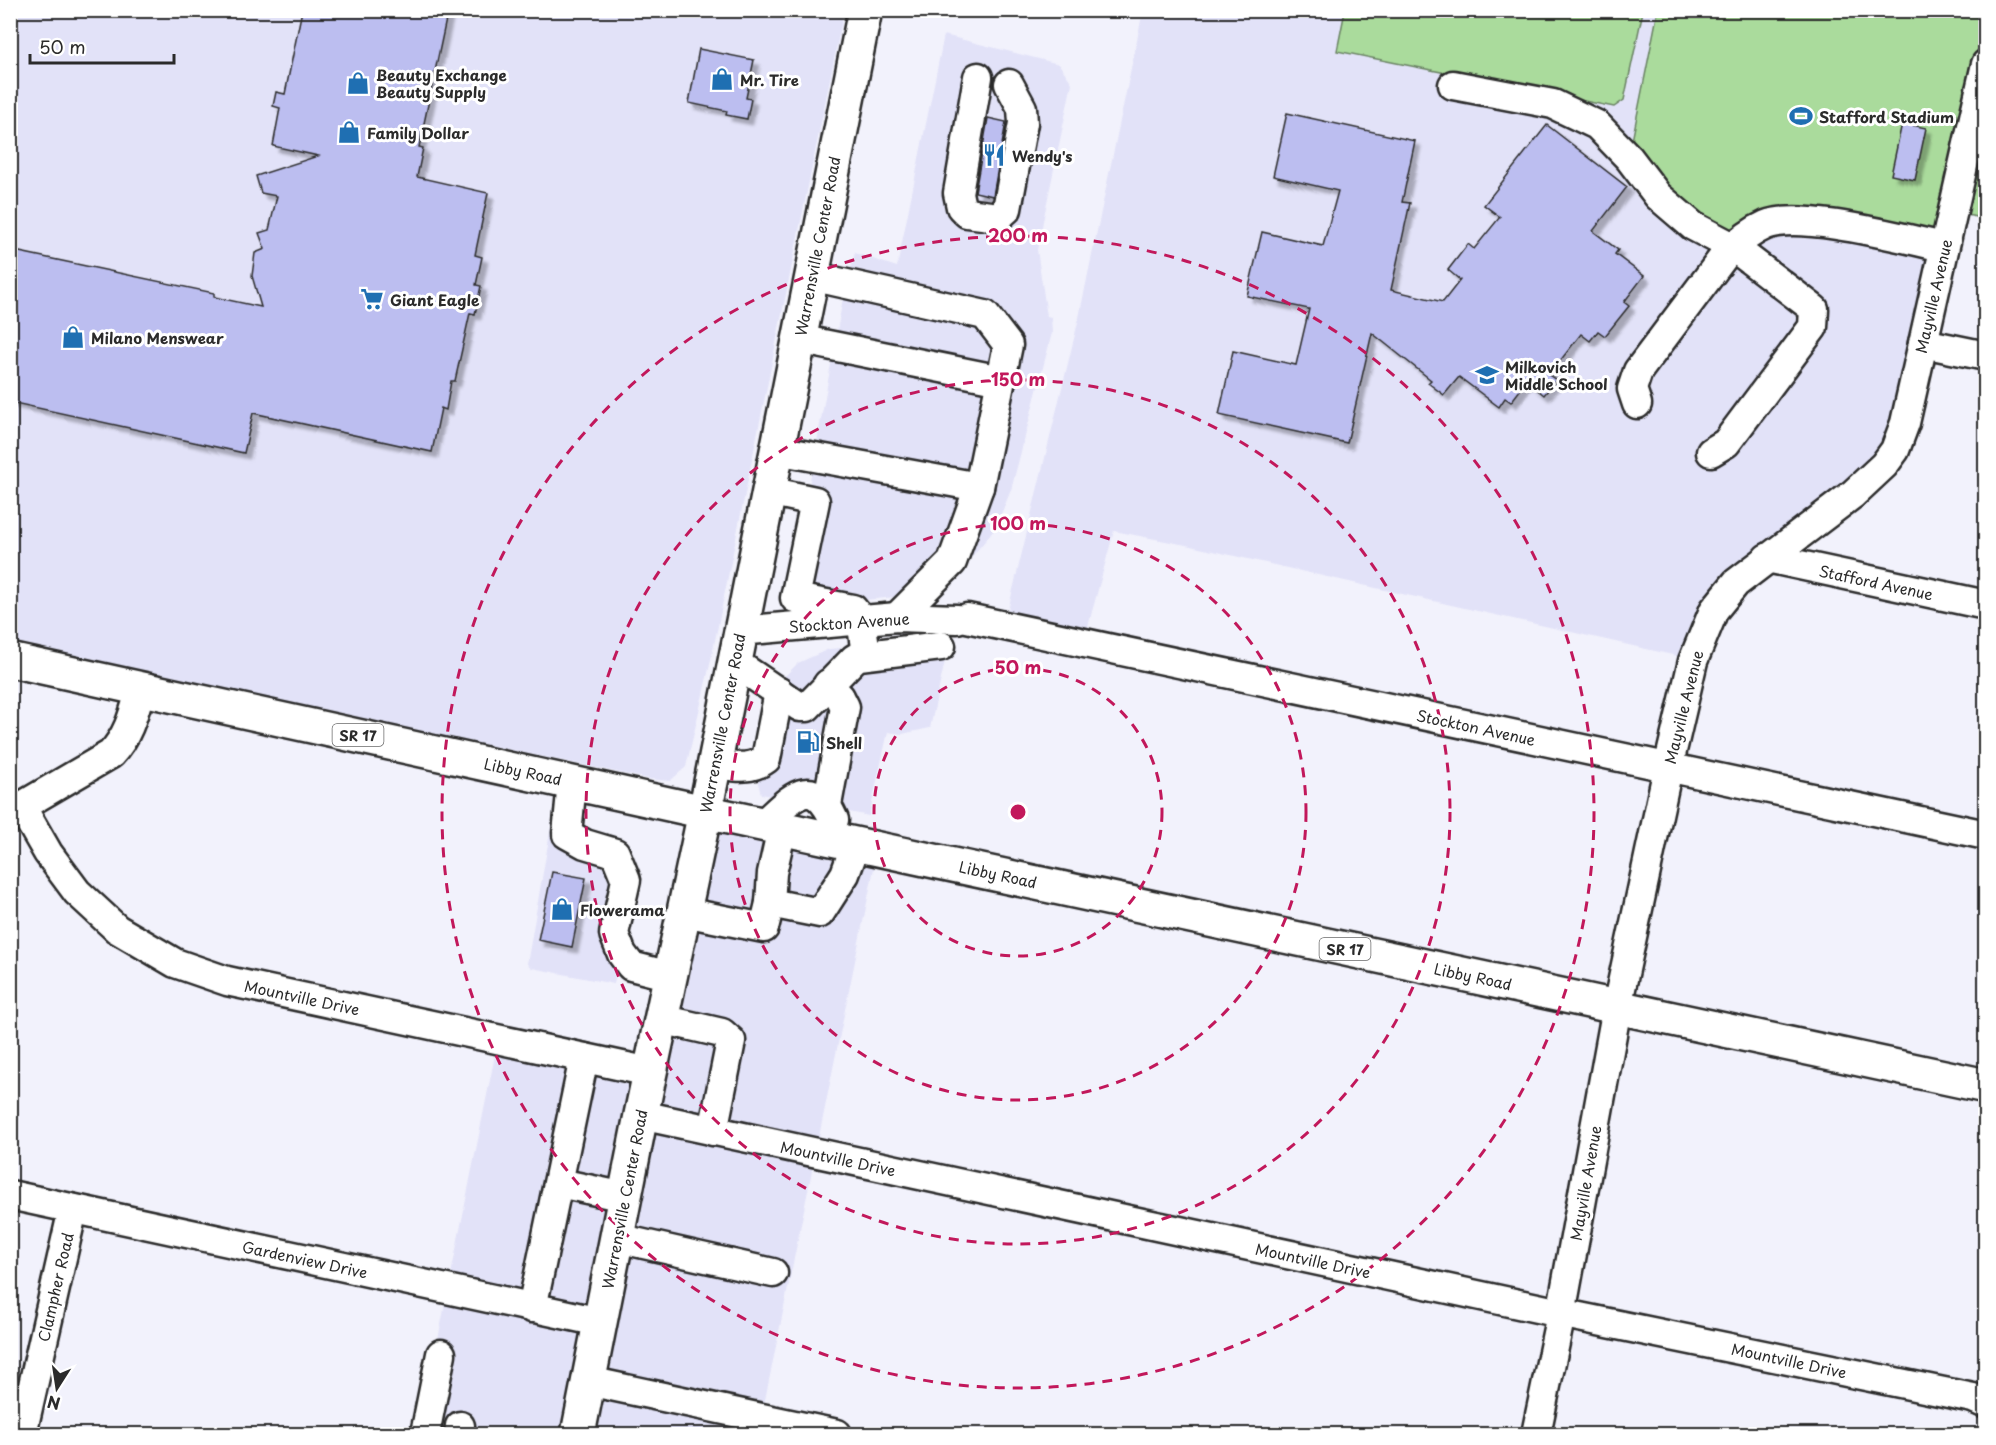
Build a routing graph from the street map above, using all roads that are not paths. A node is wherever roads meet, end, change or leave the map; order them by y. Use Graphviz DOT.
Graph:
graph roads {
  1 [pos="865,10"];
  2 [pos="1986,64"];
  3 [pos="978,77"];
  4 [pos="1009,84"];
  5 [pos="1453,85"];
  6 [pos="1733,247"];
  7 [pos="1944,247"];
  8 [pos="811,276"];
  9 [pos="798,339"];
  10 [pos="1923,343"];
  11 [pos="1986,356"];
  12 [pos="1001,380"];
  13 [pos="1637,404"];
  14 [pos="776,450"];
  15 [pos="1711,452"];
  16 [pos="979,487"];
  17 [pos="768,491"];
  18 [pos="1767,558"];
  19 [pos="1986,605"];
  20 [pos="897,617"];
  21 [pos="861,620"];
  22 [pos="737,646"];
  23 [pos="941,646"];
  24 [pos="866,654"];
  25 [pos="10,660"];
  26 [pos="828,684"];
  27 [pos="141,688"];
  28 [pos="778,692"];
  29 [pos="714,764"];
  30 [pos="1668,768"];
  31 [pos="572,782"];
  32 [pos="827,805"];
  33 [pos="16,809"];
  34 [pos="705,812"];
  35 [pos="773,826"];
  36 [pos="1986,835"];
  37 [pos="850,843"];
  38 [pos="770,903"];
  39 [pos="684,912"];
  40 [pos="670,976"];
  41 [pos="1617,1007"];
  42 [pos="661,1019"];
  43 [pos="584,1058"];
  44 [pos="650,1072"];
  45 [pos="1986,1086"];
  46 [pos="640,1115"];
  47 [pos="713,1131"];
  48 [pos="559,1183"];
  49 [pos="10,1196"];
  50 [pos="625,1197"];
  51 [pos="73,1209"];
  52 [pos="617,1238"];
  53 [pos="773,1273"];
  54 [pos="532,1308"];
  55 [pos="1561,1314"];
  56 [pos="600,1322"];
  57 [pos="441,1354"];
  58 [pos="588,1382"];
  59 [pos="1986,1404"];
  60 [pos="22,1434"];
  61 [pos="425,1434"];
  62 [pos="578,1434"];
  63 [pos="837,1434"];
  64 [pos="1536,1434"];
  1 -- 8 [label="main road, Warrensville Center Road"];
  2 -- 7 [label="street, Mayville Avenue"];
  3 -- 4 [label="street"];
  5 -- 6 [label="street"];
  6 -- 7 [label="street"];
  6 -- 13 [label="street"];
  6 -- 15 [label="street"];
  7 -- 10 [label="street, Mayville Avenue"];
  8 -- 9 [label="main road, Warrensville Center Road"];
  8 -- 12 [label="street"];
  9 -- 12 [label="street"];
  9 -- 14 [label="main road, Warrensville Center Road"];
  10 -- 11 [label="street"];
  10 -- 18 [label="street, Mayville Avenue"];
  12 -- 16 [label="street"];
  14 -- 16 [label="street"];
  14 -- 17 [label="main road, Warrensville Center Road"];
  16 -- 20 [label="street"];
  17 -- 21 [label="street"];
  17 -- 22 [label="main road, Warrensville Center Road"];
  18 -- 19 [label="street, Stafford Avenue"];
  18 -- 30 [label="street, Mayville Avenue"];
  20 -- 21 [label="street, Stockton Avenue"];
  20 -- 30 [label="street, Stockton Avenue"];
  21 -- 22 [label="street, Stockton Avenue"];
  21 -- 24 [label="street"];
  22 -- 28 [label="street"];
  22 -- 29 [label="main road, Warrensville Center Road"];
  23 -- 24 [label="street"];
  24 -- 26 [label="street"];
  25 -- 27 [label="main road, Libby Road / SR 17"];
  26 -- 28 [label="street"];
  26 -- 32 [label="street"];
  27 -- 31 [label="main road, Libby Road / SR 17"];
  27 -- 33 [label="street"];
  28 -- 29 [label="street"];
  29 -- 34 [label="main road, Warrensville Center Road"];
  30 -- 36 [label="street, Stockton Avenue"];
  30 -- 41 [label="street, Mayville Avenue"];
  31 -- 34 [label="main road, Libby Road / SR 17"];
  31 -- 40 [label="street"];
  32 -- 35 [label="street"];
  32 -- 37 [label="street"];
  33 -- 43 [label="street, Mountville Drive"];
  34 -- 35 [label="main road, Libby Road / SR 17"];
  34 -- 39 [label="main road, Warrensville Center Road"];
  35 -- 37 [label="main road, Libby Road / SR 17"];
  35 -- 38 [label="street"];
  37 -- 38 [label="street"];
  37 -- 41 [label="main road, Libby Road / SR 17"];
  38 -- 39 [label="street"];
  39 -- 40 [label="main road, Warrensville Center Road"];
  40 -- 42 [label="main road, Warrensville Center Road"];
  41 -- 45 [label="main road, Libby Road / SR 17"];
  41 -- 55 [label="street, Mayville Avenue"];
  42 -- 44 [label="main road, Warrensville Center Road"];
  42 -- 47 [label="street"];
  43 -- 44 [label="street, Mountville Drive"];
  43 -- 48 [label="street"];
  44 -- 46 [label="main road, Warrensville Center Road"];
  46 -- 47 [label="street, Mountville Drive"];
  46 -- 50 [label="main road, Warrensville Center Road"];
  47 -- 55 [label="street, Mountville Drive"];
  48 -- 50 [label="street"];
  48 -- 54 [label="street"];
  49 -- 51 [label="street, Gardenview Drive"];
  50 -- 52 [label="main road, Warrensville Center Road"];
  51 -- 54 [label="street, Gardenview Drive"];
  51 -- 60 [label="street, Clampher Road"];
  52 -- 53 [label="street"];
  52 -- 56 [label="main road, Warrensville Center Road"];
  54 -- 56 [label="street, Gardenview Drive"];
  55 -- 59 [label="street, Mountville Drive"];
  55 -- 64 [label="street, Mayville Avenue"];
  56 -- 58 [label="main road, Warrensville Center Road"];
  57 -- 61 [label="street"];
  58 -- 62 [label="main road, Warrensville Center Road"];
  58 -- 63 [label="street"];
}
